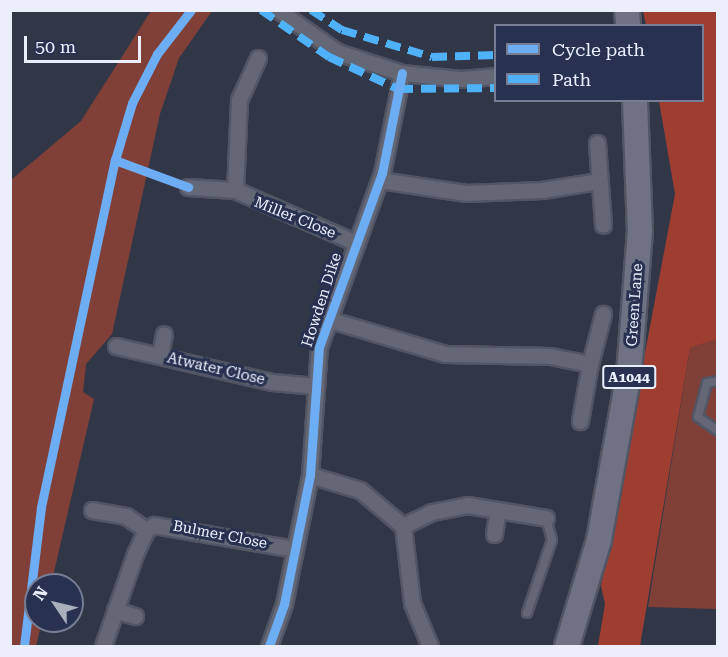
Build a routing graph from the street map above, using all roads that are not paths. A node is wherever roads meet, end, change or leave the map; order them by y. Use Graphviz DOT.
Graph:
graph roads {
  1 [pos="278,10"];
  2 [pos="258,58"];
  3 [pos="402,73"];
  4 [pos="494,76"];
  5 [pos="635,102"];
  6 [pos="597,143"];
  7 [pos="380,180"];
  8 [pos="599,181"];
  9 [pos="188,187"];
  10 [pos="235,190"];
  11 [pos="603,225"];
  12 [pos="357,243"];
  13 [pos="603,314"];
  14 [pos="331,320"];
  15 [pos="164,334"];
  16 [pos="116,346"];
  17 [pos="159,356"];
  18 [pos="590,364"];
  19 [pos="717,381"];
  20 [pos="316,386"];
  21 [pos="580,422"];
  22 [pos="717,431"];
  23 [pos="310,475"];
  24 [pos="92,510"];
  25 [pos="498,510"];
  26 [pos="546,518"];
  27 [pos="403,526"];
  28 [pos="146,530"];
  29 [pos="494,534"];
  30 [pos="295,549"];
  31 [pos="115,610"];
  32 [pos="527,614"];
  33 [pos="135,616"];
  34 [pos="103,646"];
  35 [pos="269,646"];
  36 [pos="430,646"];
  37 [pos="567,646"];
  1 -- 3 [label="street"];
  2 -- 10 [label="street"];
  3 -- 4 [label="street"];
  3 -- 7 [label="street, Howden Dike"];
  5 -- 37 [label="main road, Green Lane / A1044"];
  6 -- 8 [label="street"];
  7 -- 8 [label="street"];
  7 -- 12 [label="street, Howden Dike"];
  8 -- 11 [label="street"];
  9 -- 10 [label="street, Miller Close"];
  10 -- 12 [label="street, Miller Close"];
  12 -- 14 [label="street, Howden Dike"];
  13 -- 18 [label="street"];
  14 -- 18 [label="street"];
  14 -- 20 [label="street, Howden Dike"];
  15 -- 17 [label="street"];
  16 -- 17 [label="street, Atwater Close"];
  17 -- 20 [label="street, Atwater Close"];
  18 -- 21 [label="street"];
  19 -- 22 [label="lane"];
  20 -- 23 [label="street, Howden Dike"];
  23 -- 27 [label="street"];
  23 -- 30 [label="street, Howden Dike"];
  24 -- 28 [label="street"];
  25 -- 26 [label="street"];
  25 -- 27 [label="street"];
  25 -- 29 [label="street"];
  26 -- 32 [label="lane"];
  27 -- 36 [label="street"];
  28 -- 30 [label="street, Bulmer Close"];
  28 -- 31 [label="street"];
  30 -- 35 [label="street, Howden Dike"];
  31 -- 33 [label="street"];
  31 -- 34 [label="street"];
}
